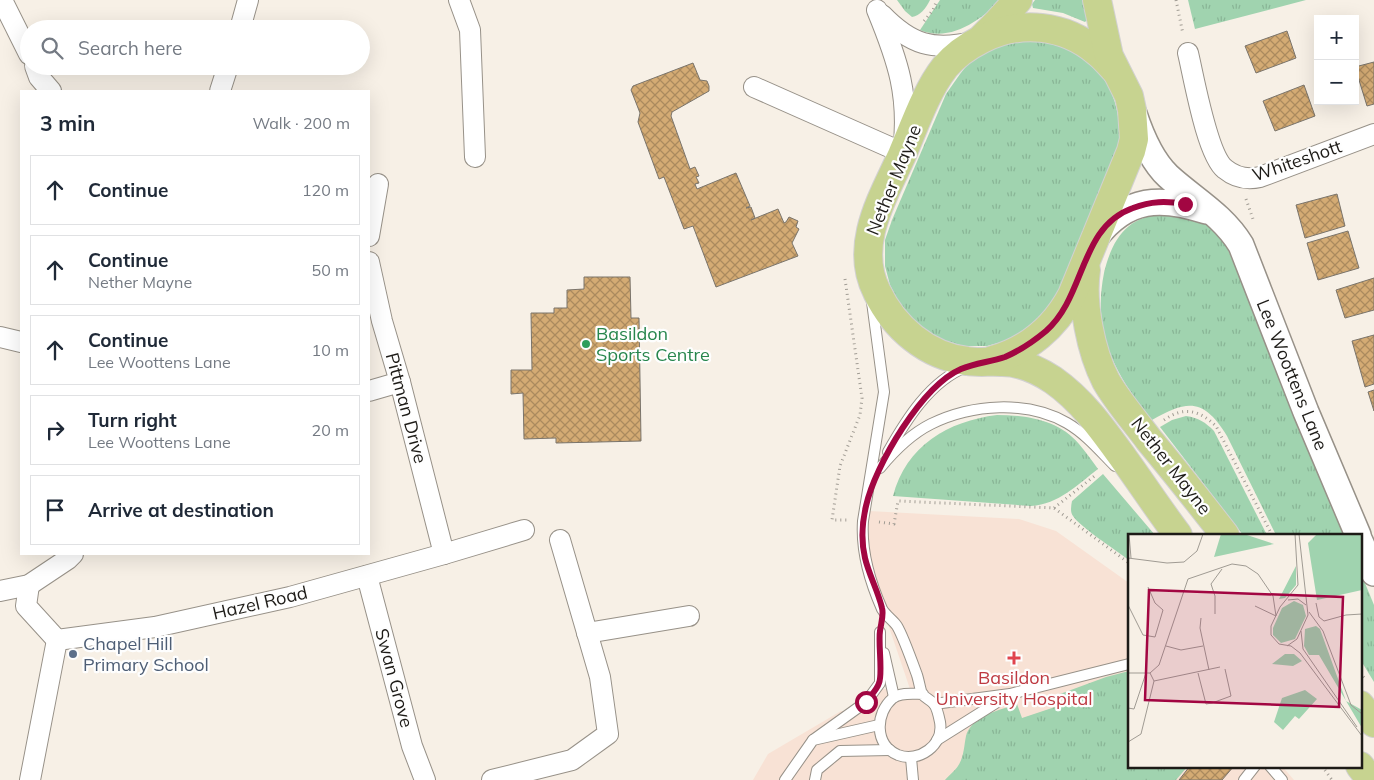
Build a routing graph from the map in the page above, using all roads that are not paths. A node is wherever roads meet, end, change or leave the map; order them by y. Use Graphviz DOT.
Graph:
graph roads {
  1 [pos="2,0"];
  2 [pos="248,0"];
  3 [pos="458,0"];
  4 [pos="1018,0"];
  5 [pos="1097,0"];
  6 [pos="874,5"];
  7 [pos="242,20"];
  8 [pos="20,36"];
  9 [pos="978,41"];
  10 [pos="1188,53"];
  11 [pos="1115,70"];
  12 [pos="39,75"];
  13 [pos="225,75"];
  14 [pos="754,87"];
  15 [pos="50,90"];
  16 [pos="220,90"];
  17 [pos="1132,110"];
  18 [pos="1374,134"];
  19 [pos="903,153"];
  20 [pos="475,157"];
  21 [pos="378,184"];
  22 [pos="1221,218"];
  23 [pos="370,230"];
  24 [pos="1092,246"];
  25 [pos="370,267"];
  26 [pos="869,269"];
  27 [pos="0,337"];
  28 [pos="20,342"];
  29 [pos="986,362"];
  30 [pos="400,382"];
  31 [pos="370,391"];
  32 [pos="880,468"];
  33 [pos="866,504"];
  34 [pos="524,530"];
  35 [pos="1174,530"];
  36 [pos="1224,534"];
  37 [pos="1358,534"];
  38 [pos="560,540"];
  39 [pos="1362,546"];
  40 [pos="444,554"];
  41 [pos="73,555"];
  42 [pos="1374,573"];
  43 [pos="367,576"];
  44 [pos="29,585"];
  45 [pos="0,592"];
  46 [pos="883,611"];
  47 [pos="689,616"];
  48 [pos="880,632"];
  49 [pos="587,633"];
  50 [pos="57,640"];
  51 [pos="1128,664"];
  52 [pos="923,694"];
  53 [pos="1010,694"];
  54 [pos="894,697"];
  55 [pos="934,704"];
  56 [pos="1362,708"];
  57 [pos="1374,723"];
  58 [pos="879,725"];
  59 [pos="813,740"];
  60 [pos="937,740"];
  61 [pos="890,750"];
  62 [pos="911,758"];
  63 [pos="1254,768"];
  64 [pos="1272,768"];
  65 [pos="1362,768"];
  66 [pos="30,780"];
  67 [pos="425,780"];
  68 [pos="492,780"];
  69 [pos="785,780"];
  70 [pos="815,780"];
  71 [pos="913,780"];
  72 [pos="1244,780"];
  73 [pos="1282,780"];
  74 [pos="1371,780"];
  1 -- 8 [label="street"];
  2 -- 7 [label="street"];
  3 -- 20 [label="street"];
  4 -- 9 [label="main road, Nether Mayne"];
  5 -- 11 [label="main road, Nether Mayne"];
  6 -- 9 [label="street"];
  6 -- 19 [label="street"];
  9 -- 11 [label="main road, Nether Mayne"];
  9 -- 19 [label="main road, Nether Mayne"];
  10 -- 18 [label="street, Whiteshott"];
  11 -- 17 [label="main road, Nether Mayne"];
  12 -- 15 [label="street"];
  13 -- 16 [label="street"];
  14 -- 19 [label="street"];
  17 -- 22 [label="street, Lee Woottens Lane"];
  17 -- 24 [label="main road, Nether Mayne"];
  19 -- 26 [label="main road, Nether Mayne"];
  21 -- 23 [label="street"];
  22 -- 24 [label="street, Lee Woottens Lane"];
  22 -- 37 [label="street, Lee Woottens Lane"];
  24 -- 29 [label="main road, Nether Mayne"];
  24 -- 36 [label="main road, Nether Mayne"];
  25 -- 30 [label="street, Pittman Drive"];
  26 -- 29 [label="main road, Nether Mayne"];
  26 -- 33 [label="lane"];
  27 -- 28 [label="street"];
  29 -- 32 [label="lane"];
  29 -- 35 [label="main road, Nether Mayne"];
  30 -- 31 [label="street"];
  30 -- 40 [label="street, Pittman Drive"];
  32 -- 33 [label="lane"];
  32 -- 35 [label="lane"];
  33 -- 46 [label="lane"];
  34 -- 40 [label="street, Hazel Road"];
  38 -- 49 [label="street"];
  39 -- 42 [label="street"];
  40 -- 43 [label="street, Hazel Road"];
  41 -- 44 [label="street"];
  43 -- 50 [label="street, Hazel Road"];
  43 -- 67 [label="street, Swan Grove"];
  44 -- 45 [label="street"];
  44 -- 50 [label="street"];
  46 -- 48 [label="lane"];
  46 -- 52 [label="lane"];
  47 -- 49 [label="street"];
  48 -- 54 [label="lane"];
  48 -- 59 [label="lane"];
  49 -- 68 [label="street"];
  50 -- 66 [label="street"];
  51 -- 53 [label="lane"];
  52 -- 54 [label="lane"];
  52 -- 55 [label="lane"];
  53 -- 55 [label="lane"];
  53 -- 60 [label="lane"];
  54 -- 58 [label="lane"];
  55 -- 60 [label="lane"];
  56 -- 57 [label="main road"];
  58 -- 59 [label="lane"];
  58 -- 61 [label="lane"];
  59 -- 69 [label="lane"];
  60 -- 62 [label="lane"];
  61 -- 62 [label="lane"];
  61 -- 70 [label="lane"];
  62 -- 71 [label="lane"];
  63 -- 72 [label="lane"];
  64 -- 73 [label="lane"];
  65 -- 74 [label="main road"];
}
